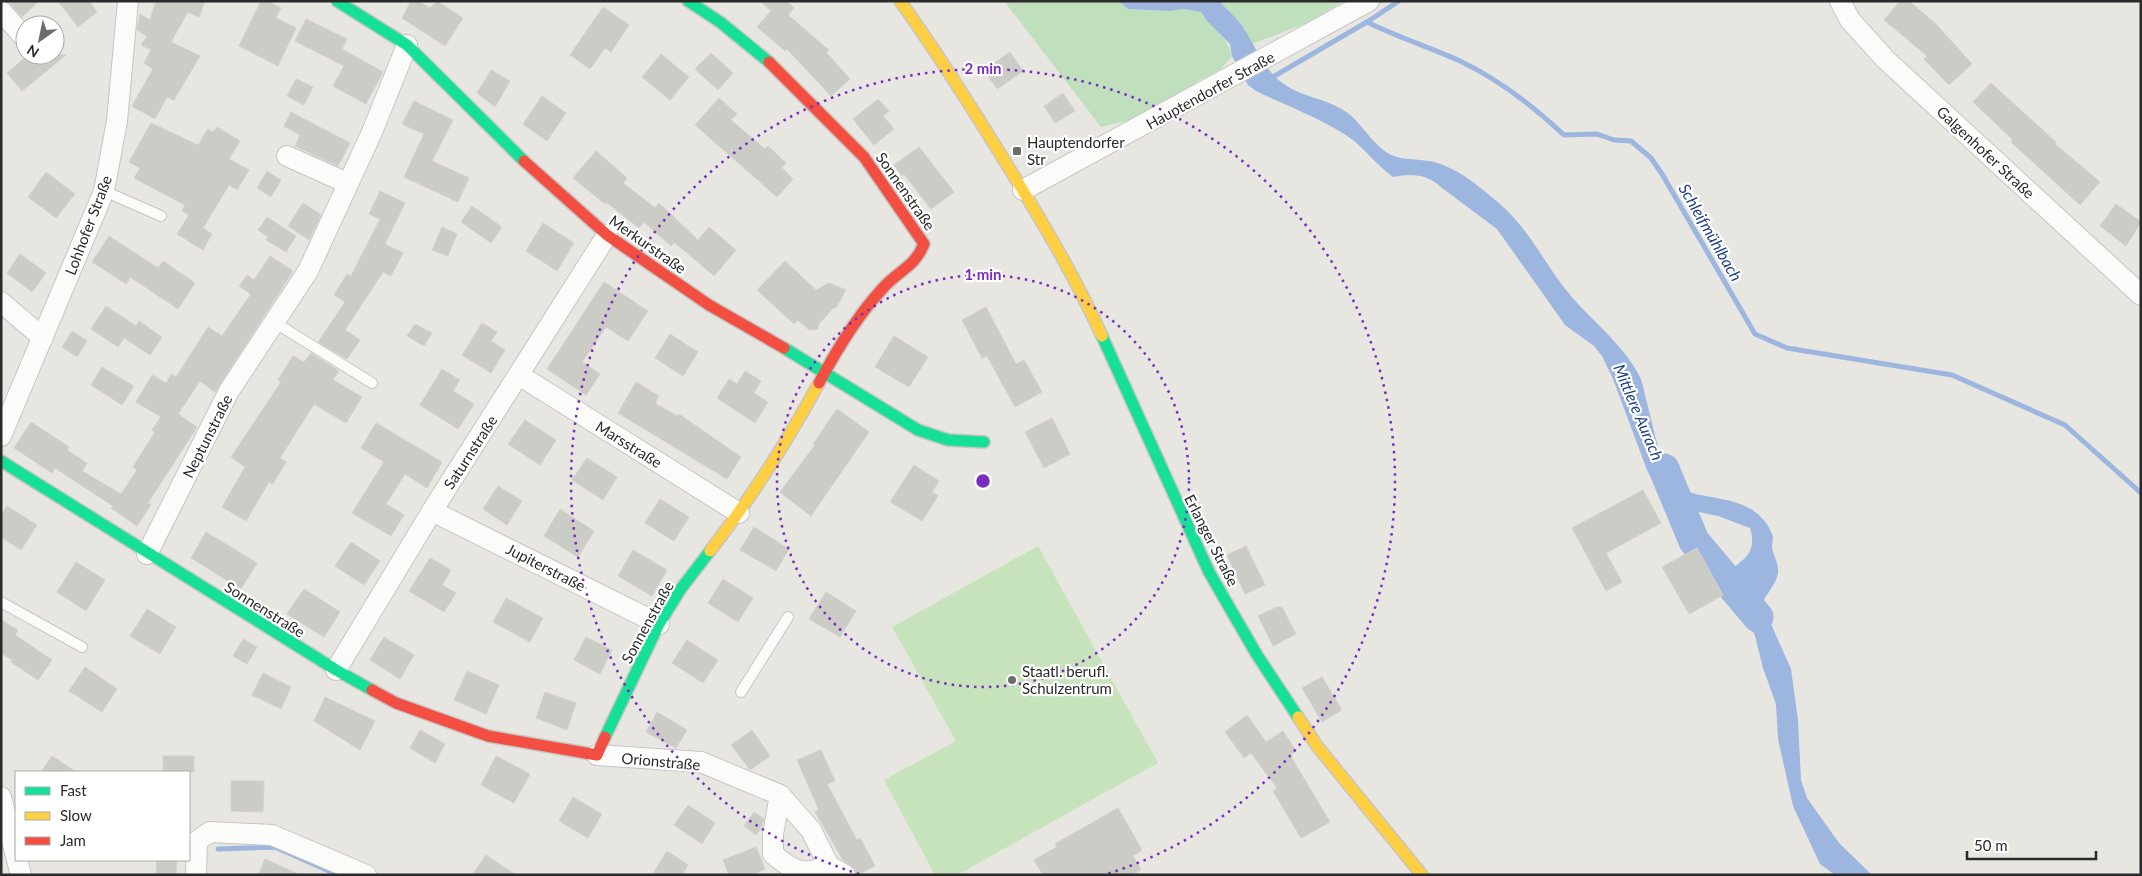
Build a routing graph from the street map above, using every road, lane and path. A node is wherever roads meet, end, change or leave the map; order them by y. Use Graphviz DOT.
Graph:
graph roads {
  1 [pos="128,1"];
  2 [pos="337,1"];
  3 [pos="688,1"];
  4 [pos="900,1"];
  5 [pos="1369,1"];
  6 [pos="1840,1"];
  7 [pos="1,11"];
  8 [pos="15,27"];
  9 [pos="407,46"];
  10 [pos="287,156"];
  11 [pos="347,183"];
  12 [pos="104,190"];
  13 [pos="1023,190"];
  14 [pos="161,216"];
  15 [pos="607,235"];
  16 [pos="2141,295"];
  17 [pos="1,302"];
  18 [pos="274,322"];
  19 [pos="43,338"];
  20 [pos="825,372"];
  21 [pos="519,375"];
  22 [pos="372,382"];
  23 [pos="4,424"];
  24 [pos="984,442"];
  25 [pos="1,460"];
  26 [pos="432,511"];
  27 [pos="739,513"];
  28 [pos="147,554"];
  29 [pos="1,602"];
  30 [pos="788,617"];
  31 [pos="659,624"];
  32 [pos="82,647"];
  33 [pos="336,670"];
  34 [pos="741,692"];
  35 [pos="597,755"];
  36 [pos="780,794"];
  37 [pos="1,797"];
  38 [pos="15,852"];
  39 [pos="17,861"];
  40 [pos="837,870"];
  41 [pos="21,875"];
  42 [pos="196,875"];
  43 [pos="366,875"];
  44 [pos="1422,875"];
  1 -- 12 [label="street, Lohhofer Straße"];
  2 -- 9 [label="street, Merkurstraße"];
  3 -- 20 [label="street, Sonnenstraße"];
  4 -- 13 [label="street, Erlanger Straße"];
  5 -- 13 [label="street, Hauptendorfer Straße"];
  6 -- 16 [label="street, Galgenhofer Straße"];
  7 -- 8 [label="street"];
  9 -- 11 [label="street, Neptunstraße"];
  9 -- 15 [label="street, Merkurstraße"];
  10 -- 11 [label="street"];
  11 -- 18 [label="street, Neptunstraße"];
  12 -- 14 [label="lane"];
  12 -- 19 [label="street, Lohhofer Straße"];
  13 -- 44 [label="street, Erlanger Straße"];
  15 -- 20 [label="street, Merkurstraße"];
  15 -- 21 [label="street, Saturnstraße"];
  17 -- 19 [label="street"];
  18 -- 22 [label="lane"];
  18 -- 28 [label="street, Neptunstraße"];
  19 -- 23 [label="street, Lohhofer Straße"];
  20 -- 24 [label="street, Merkurstraße"];
  20 -- 27 [label="street, Sonnenstraße"];
  21 -- 26 [label="street, Saturnstraße"];
  21 -- 27 [label="street, Marsstraße"];
  25 -- 28 [label="street, Sonnenstraße"];
  26 -- 31 [label="street, Jupiterstraße"];
  26 -- 33 [label="street, Saturnstraße"];
  27 -- 31 [label="street, Sonnenstraße"];
  28 -- 33 [label="street, Sonnenstraße"];
  29 -- 32 [label="lane"];
  30 -- 34 [label="lane"];
  31 -- 35 [label="street, Sonnenstraße"];
  33 -- 35 [label="street, Sonnenstraße"];
  35 -- 36 [label="street, Orionstraße"];
  36 -- 40 [label="street, Orionstraße"];
  36 -- 40 [label="street, Orionstraße"];
  37 -- 38 [label="street"];
  39 -- 41 [label="street"];
  42 -- 43 [label="street"];
}
